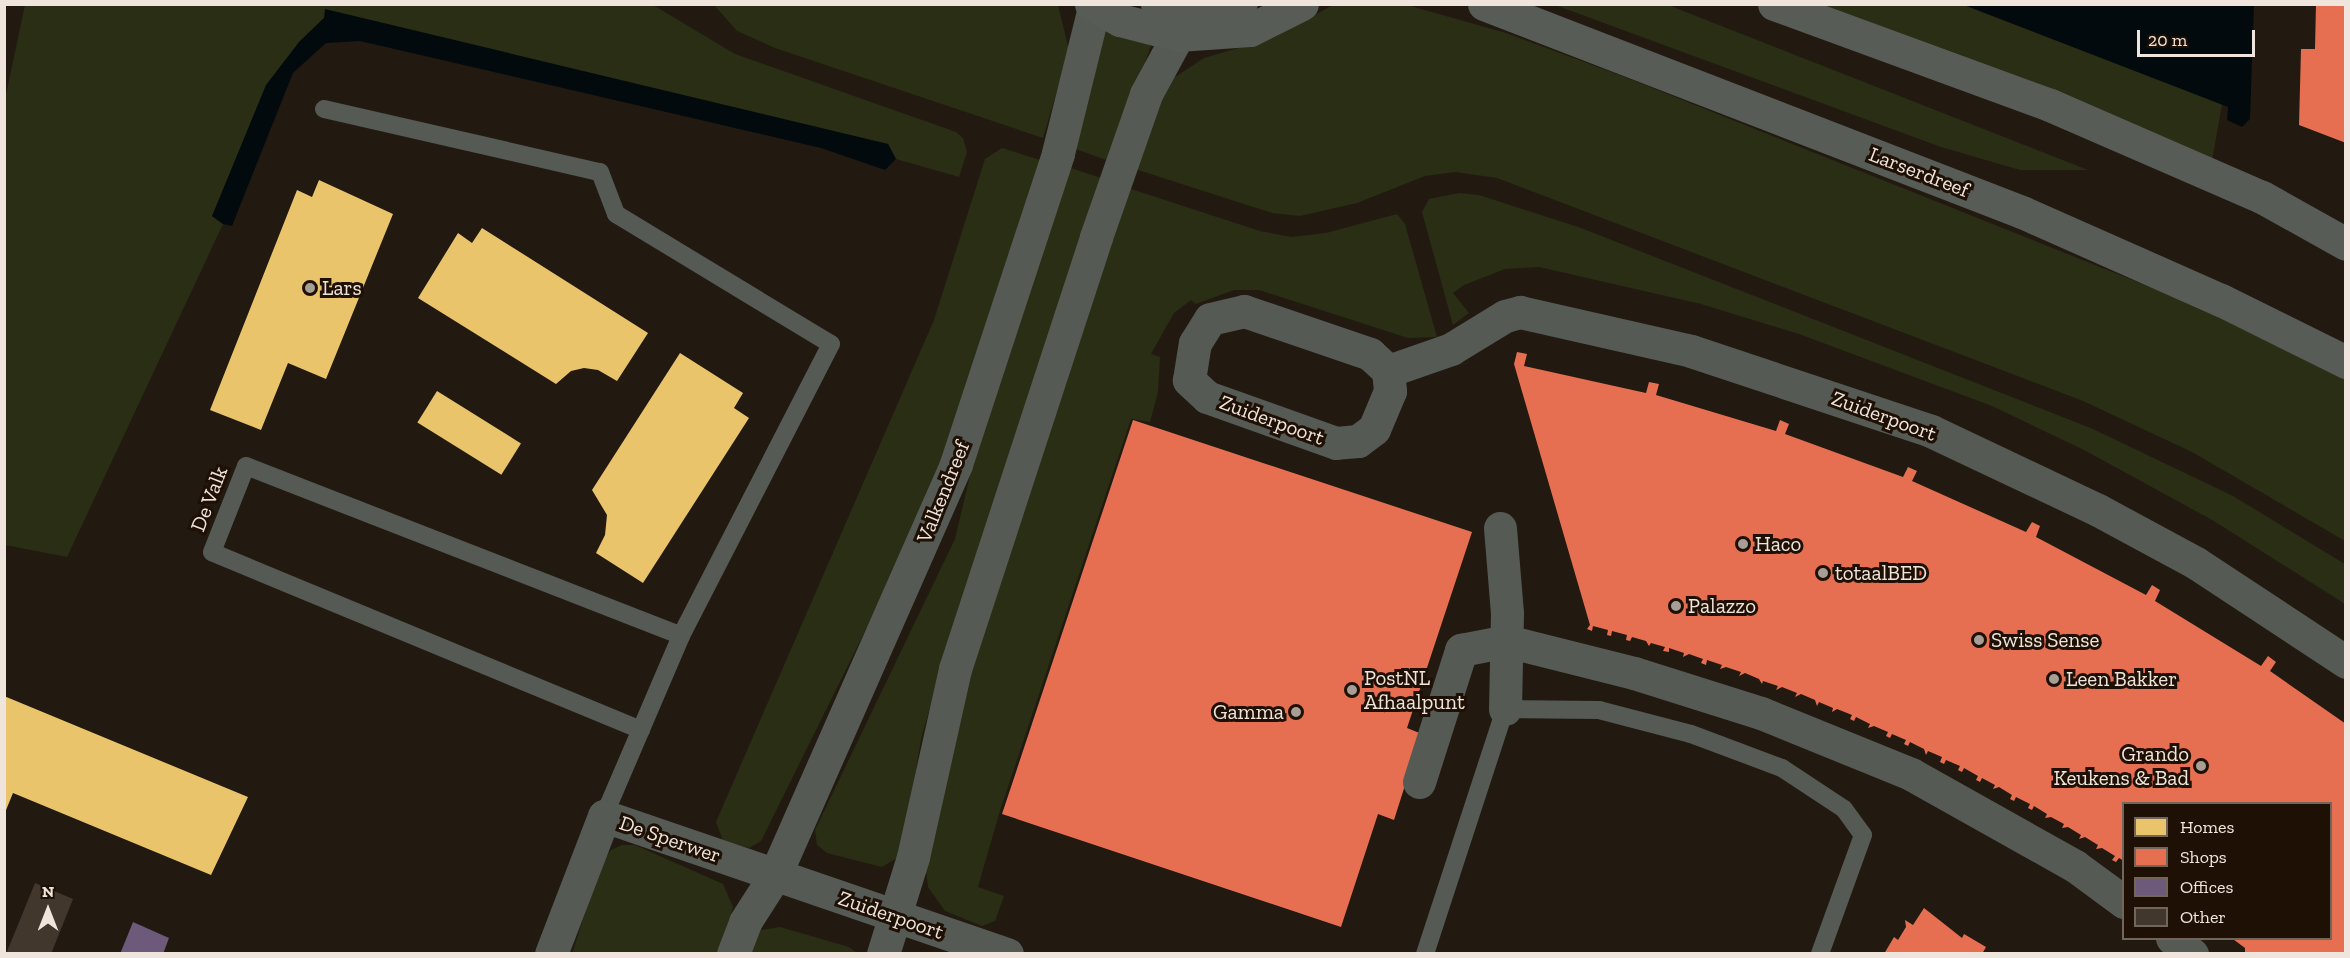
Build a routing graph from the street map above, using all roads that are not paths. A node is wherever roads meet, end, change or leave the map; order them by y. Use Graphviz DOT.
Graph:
graph roads {
  1 [pos="1157,4"];
  2 [pos="1241,4"];
  3 [pos="1302,4"];
  4 [pos="1484,4"];
  5 [pos="1774,4"];
  6 [pos="1092,6"];
  7 [pos="1185,22"];
  8 [pos="324,109"];
  9 [pos="2346,244"];
  10 [pos="2346,362"];
  11 [pos="1388,371"];
  12 [pos="1500,528"];
  13 [pos="681,636"];
  14 [pos="1507,640"];
  15 [pos="2346,662"];
  16 [pos="1505,709"];
  17 [pos="641,730"];
  18 [pos="1419,782"];
  19 [pos="604,816"];
  20 [pos="775,875"];
  21 [pos="2122,901"];
  22 [pos="895,918"];
  23 [pos="2173,940"];
  24 [pos="550,954"];
  25 [pos="733,954"];
  26 [pos="883,954"];
  27 [pos="1007,954"];
  28 [pos="1425,954"];
  29 [pos="1820,954"];
  30 [pos="2192,954"];
  1 -- 7 [label="main road"];
  2 -- 7 [label="main road"];
  3 -- 7 [label="main road"];
  4 -- 10 [label="main road, Larserdreef"];
  5 -- 9 [label="main road"];
  6 -- 7 [label="main road"];
  6 -- 20 [label="street, Valkendreef"];
  7 -- 22 [label="street"];
  8 -- 13 [label="lane"];
  11 -- 11 [label="street, Zuiderpoort"];
  11 -- 15 [label="street, Zuiderpoort"];
  12 -- 14 [label="street"];
  13 -- 17 [label="lane"];
  13 -- 17 [label="lane, De Valk"];
  14 -- 16 [label="street"];
  14 -- 18 [label="street"];
  14 -- 21 [label="street"];
  16 -- 28 [label="lane"];
  16 -- 29 [label="lane"];
  17 -- 19 [label="lane"];
  19 -- 20 [label="street, De Sperwer"];
  19 -- 24 [label="street, De Sperwer"];
  20 -- 22 [label="street, Zuiderpoort"];
  20 -- 25 [label="street, Valkendreef"];
  22 -- 26 [label="street"];
  22 -- 27 [label="street, Zuiderpoort"];
  23 -- 30 [label="street"];
}
